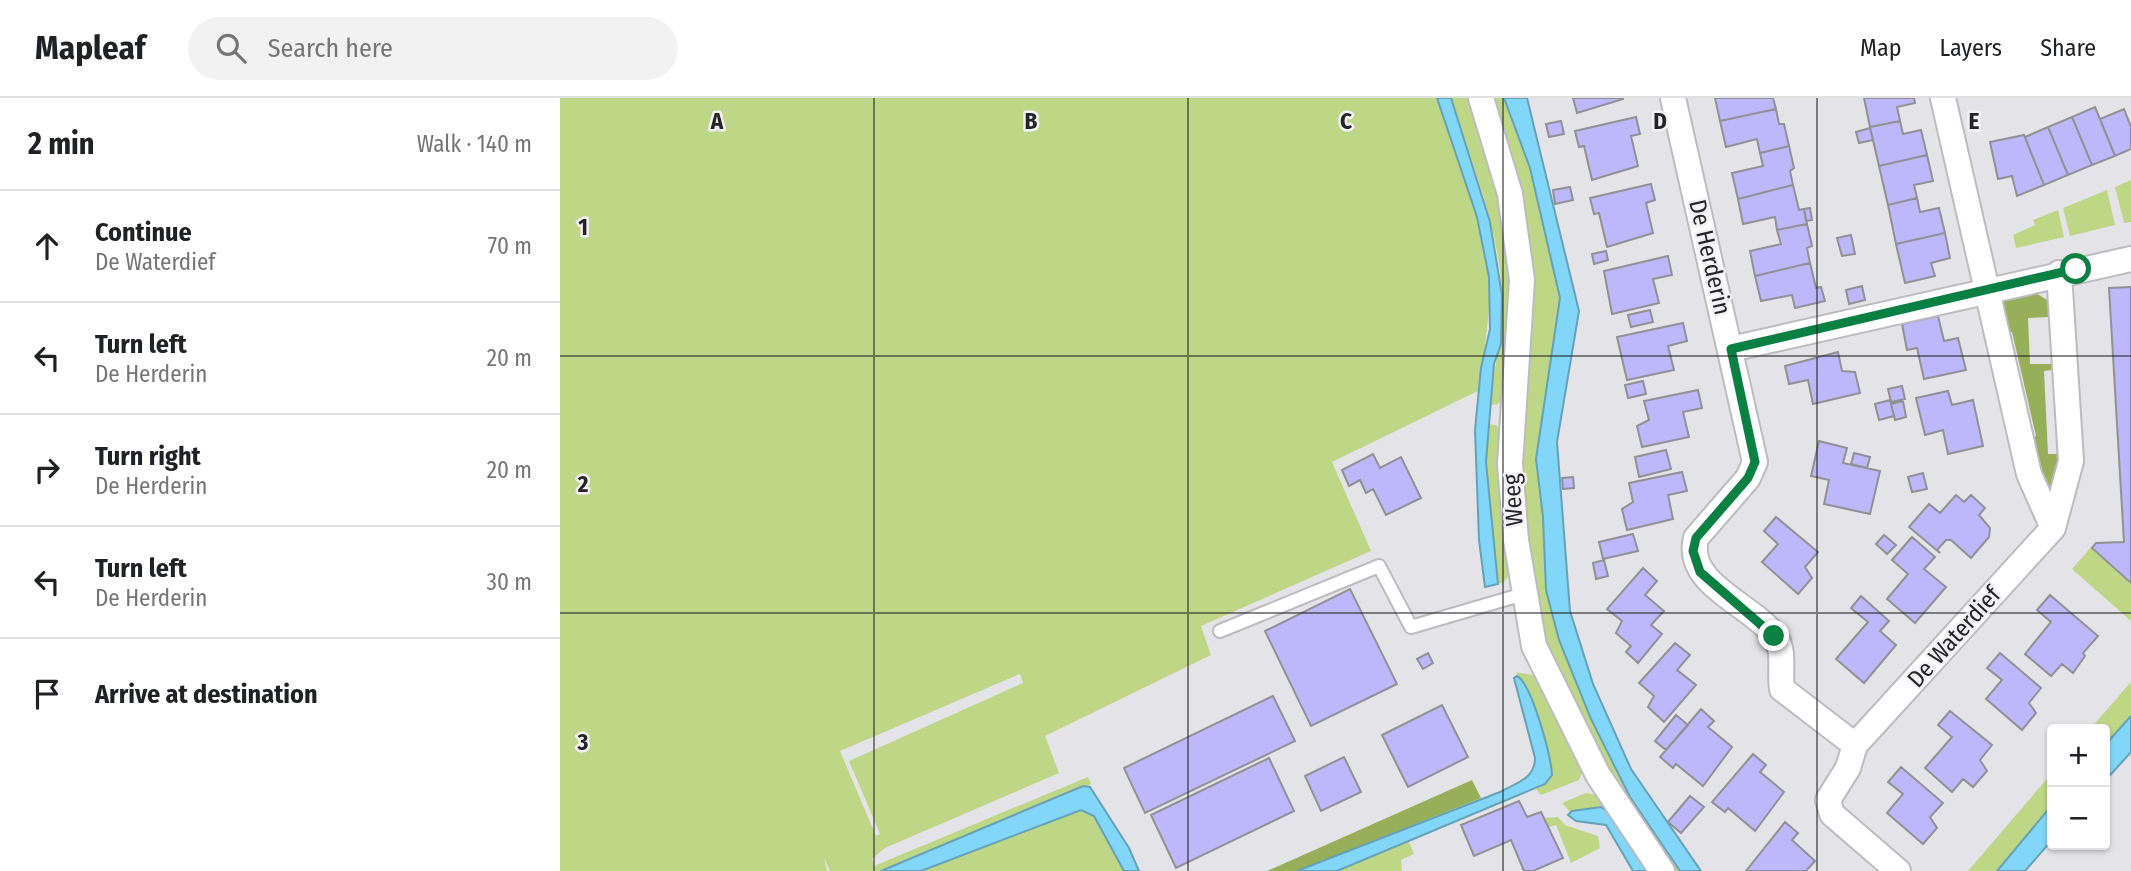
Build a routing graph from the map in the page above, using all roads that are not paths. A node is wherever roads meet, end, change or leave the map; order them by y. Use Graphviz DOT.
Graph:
graph roads {
  1 [pos="1481,98"];
  2 [pos="1673,98"];
  3 [pos="1943,98"];
  4 [pos="2131,259"];
  5 [pos="2059,272"];
  6 [pos="1987,290"];
  7 [pos="1731,349"];
  8 [pos="2053,528"];
  9 [pos="1527,593"];
  10 [pos="1220,631"];
  11 [pos="1855,745"];
  12 [pos="1662,871"];
  13 [pos="1898,871"];
  1 -- 9 [label="street, Weeg"];
  2 -- 7 [label="street, De Herderin"];
  3 -- 6 [label="street"];
  4 -- 5 [label="street"];
  5 -- 6 [label="street"];
  5 -- 8 [label="street, De Waterdief"];
  6 -- 7 [label="street"];
  6 -- 8 [label="street"];
  7 -- 11 [label="street, De Herderin"];
  8 -- 11 [label="street, De Waterdief"];
  9 -- 10 [label="lane"];
  9 -- 12 [label="street, Weeg"];
  11 -- 13 [label="street"];
}
